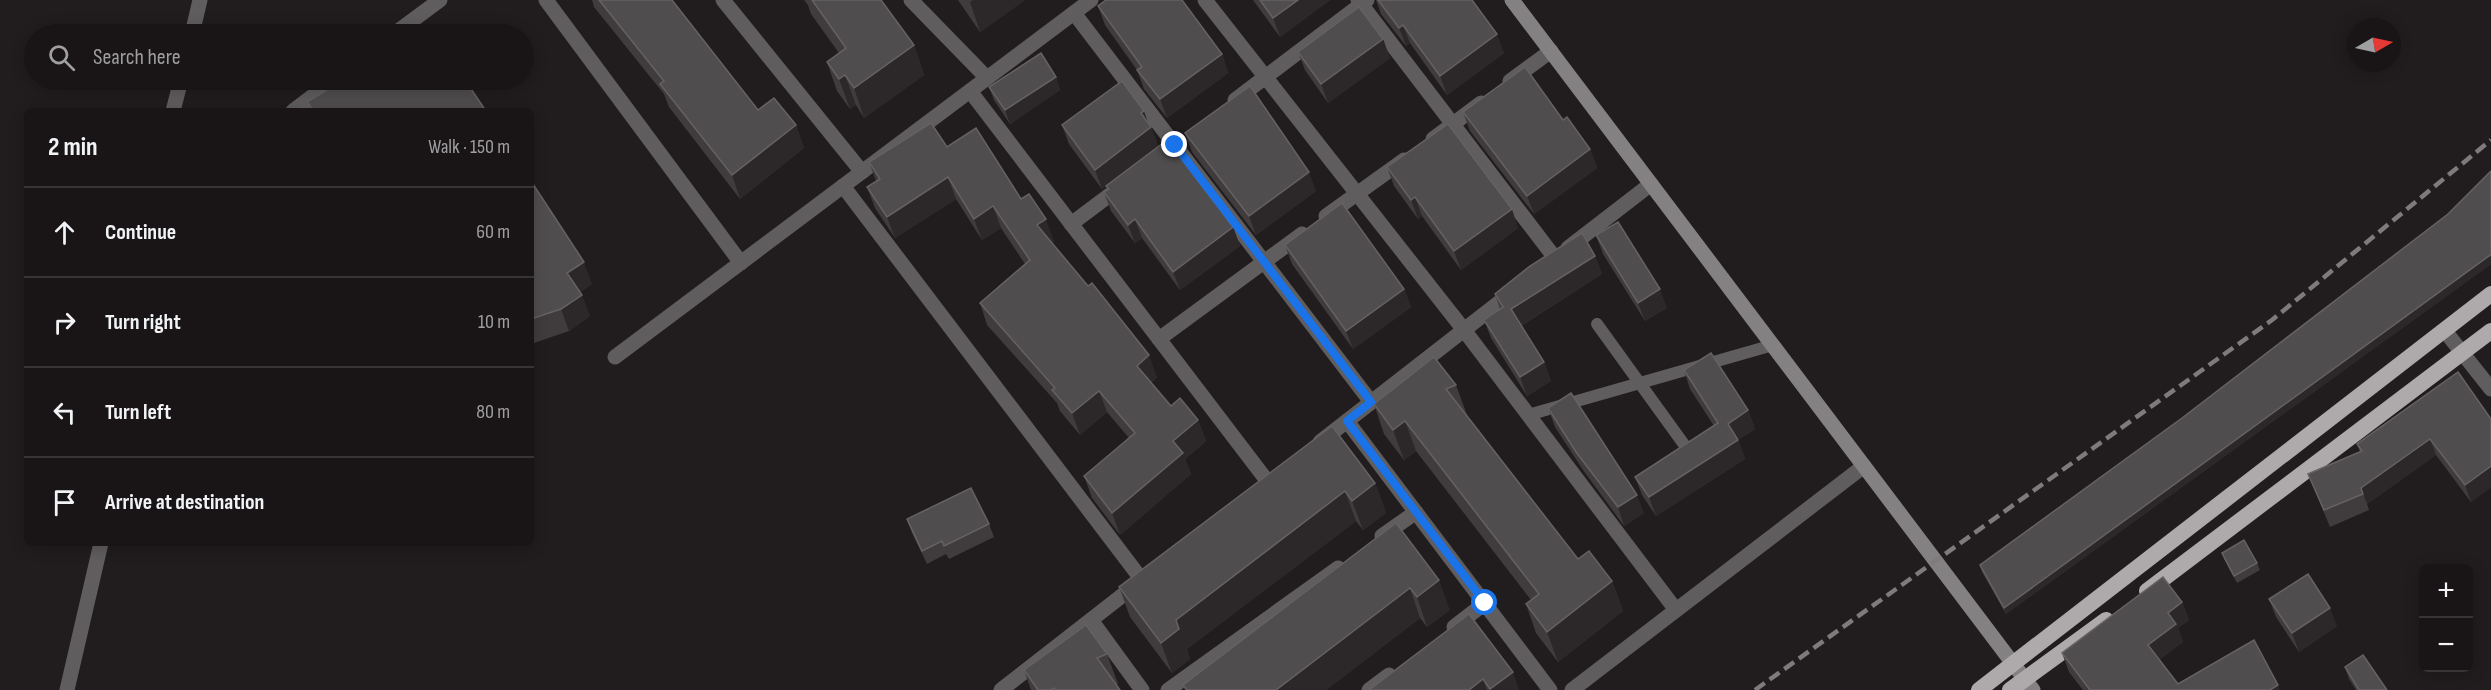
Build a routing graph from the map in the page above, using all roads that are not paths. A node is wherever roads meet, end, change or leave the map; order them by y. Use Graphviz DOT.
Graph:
graph roads {
  1 [pos="200,0"];
  2 [pos="440,0"];
  3 [pos="546,0"];
  4 [pos="723,0"];
  5 [pos="910,0"];
  6 [pos="1091,0"];
  7 [pos="1205,0"];
  8 [pos="1512,0"];
  9 [pos="1362,1"];
  10 [pos="1074,13"];
  11 [pos="194,24"];
  12 [pos="408,24"];
  13 [pos="1551,51"];
  14 [pos="1265,77"];
  15 [pos="987,78"];
  16 [pos="178,90"];
  17 [pos="321,90"];
  18 [pos="970,91"];
  19 [pos="174,108"];
  20 [pos="297,108"];
  21 [pos="1220,111"];
  22 [pos="1453,124"];
  23 [pos="862,172"];
  24 [pos="1137,174"];
  25 [pos="1651,184"];
  26 [pos="843,186"];
  27 [pos="1357,194"];
  28 [pos="1071,224"];
  29 [pos="1265,262"];
  30 [pos="741,263"];
  31 [pos="1528,280"];
  32 [pos="2491,294"];
  33 [pos="1597,324"];
  34 [pos="1464,330"];
  35 [pos="2445,331"];
  36 [pos="2491,331"];
  37 [pos="1160,339"];
  38 [pos="1773,345"];
  39 [pos="2463,353"];
  40 [pos="615,357"];
  41 [pos="1640,383"];
  42 [pos="2491,388"];
  43 [pos="1371,402"];
  44 [pos="1528,415"];
  45 [pos="1347,421"];
  46 [pos="1312,448"];
  47 [pos="1688,450"];
  48 [pos="1864,466"];
  49 [pos="1268,482"];
  50 [pos="1416,512"];
  51 [pos="100,546"];
  52 [pos="1368,546"];
  53 [pos="1349,560"];
  54 [pos="2137,598"];
  55 [pos="1485,603"];
  56 [pos="1676,610"];
  57 [pos="2119,611"];
  58 [pos="1091,620"];
  59 [pos="1441,637"];
  60 [pos="1405,663"];
  61 [pos="2014,665"];
  62 [pos="2029,685"];
  63 [pos="1006,689"];
  64 [pos="67,690"];
  65 [pos="1142,690"];
  66 [pos="1168,690"];
  67 [pos="1369,690"];
  68 [pos="1550,690"];
  69 [pos="1572,690"];
  70 [pos="1979,690"];
  71 [pos="2010,690"];
  1 -- 11 [label="street"];
  2 -- 12 [label="street"];
  3 -- 30 [label="street"];
  4 -- 23 [label="street"];
  5 -- 15 [label="street"];
  6 -- 10 [label="street"];
  7 -- 14 [label="street"];
  8 -- 13 [label="main road"];
  9 -- 14 [label="street"];
  9 -- 22 [label="street"];
  10 -- 15 [label="street"];
  10 -- 29 [label="street"];
  13 -- 22 [label="street"];
  13 -- 25 [label="main road"];
  14 -- 21 [label="street"];
  14 -- 27 [label="street"];
  15 -- 18 [label="street"];
  16 -- 19 [label="street"];
  17 -- 20 [label="street"];
  18 -- 23 [label="street"];
  18 -- 28 [label="street"];
  22 -- 25 [label="street"];
  22 -- 27 [label="street"];
  23 -- 26 [label="street"];
  24 -- 28 [label="street"];
  25 -- 38 [label="main road"];
  26 -- 30 [label="street"];
  26 -- 58 [label="street"];
  27 -- 29 [label="street"];
  27 -- 34 [label="street"];
  28 -- 37 [label="street"];
  29 -- 37 [label="street"];
  29 -- 43 [label="street"];
  30 -- 40 [label="street"];
  31 -- 34 [label="street"];
  32 -- 35 [label="highway"];
  33 -- 41 [label="lane"];
  34 -- 43 [label="street"];
  34 -- 44 [label="street"];
  35 -- 39 [label="street"];
  35 -- 61 [label="highway"];
  36 -- 39 [label="highway"];
  37 -- 49 [label="street"];
  38 -- 41 [label="lane"];
  38 -- 48 [label="main road"];
  39 -- 42 [label="street"];
  39 -- 54 [label="highway"];
  41 -- 44 [label="lane"];
  41 -- 47 [label="lane"];
  43 -- 45 [label="street"];
  44 -- 56 [label="street"];
  45 -- 46 [label="street"];
  45 -- 50 [label="street"];
  48 -- 56 [label="street"];
  48 -- 61 [label="main road"];
  50 -- 52 [label="street"];
  50 -- 55 [label="street"];
  51 -- 64 [label="street"];
  53 -- 66 [label="street"];
  55 -- 59 [label="street"];
  55 -- 68 [label="street"];
  56 -- 69 [label="street"];
  57 -- 62 [label="highway"];
  58 -- 63 [label="street"];
  58 -- 65 [label="street"];
  60 -- 67 [label="street"];
  61 -- 62 [label="main road"];
  61 -- 70 [label="highway"];
  62 -- 71 [label="highway"];
}
